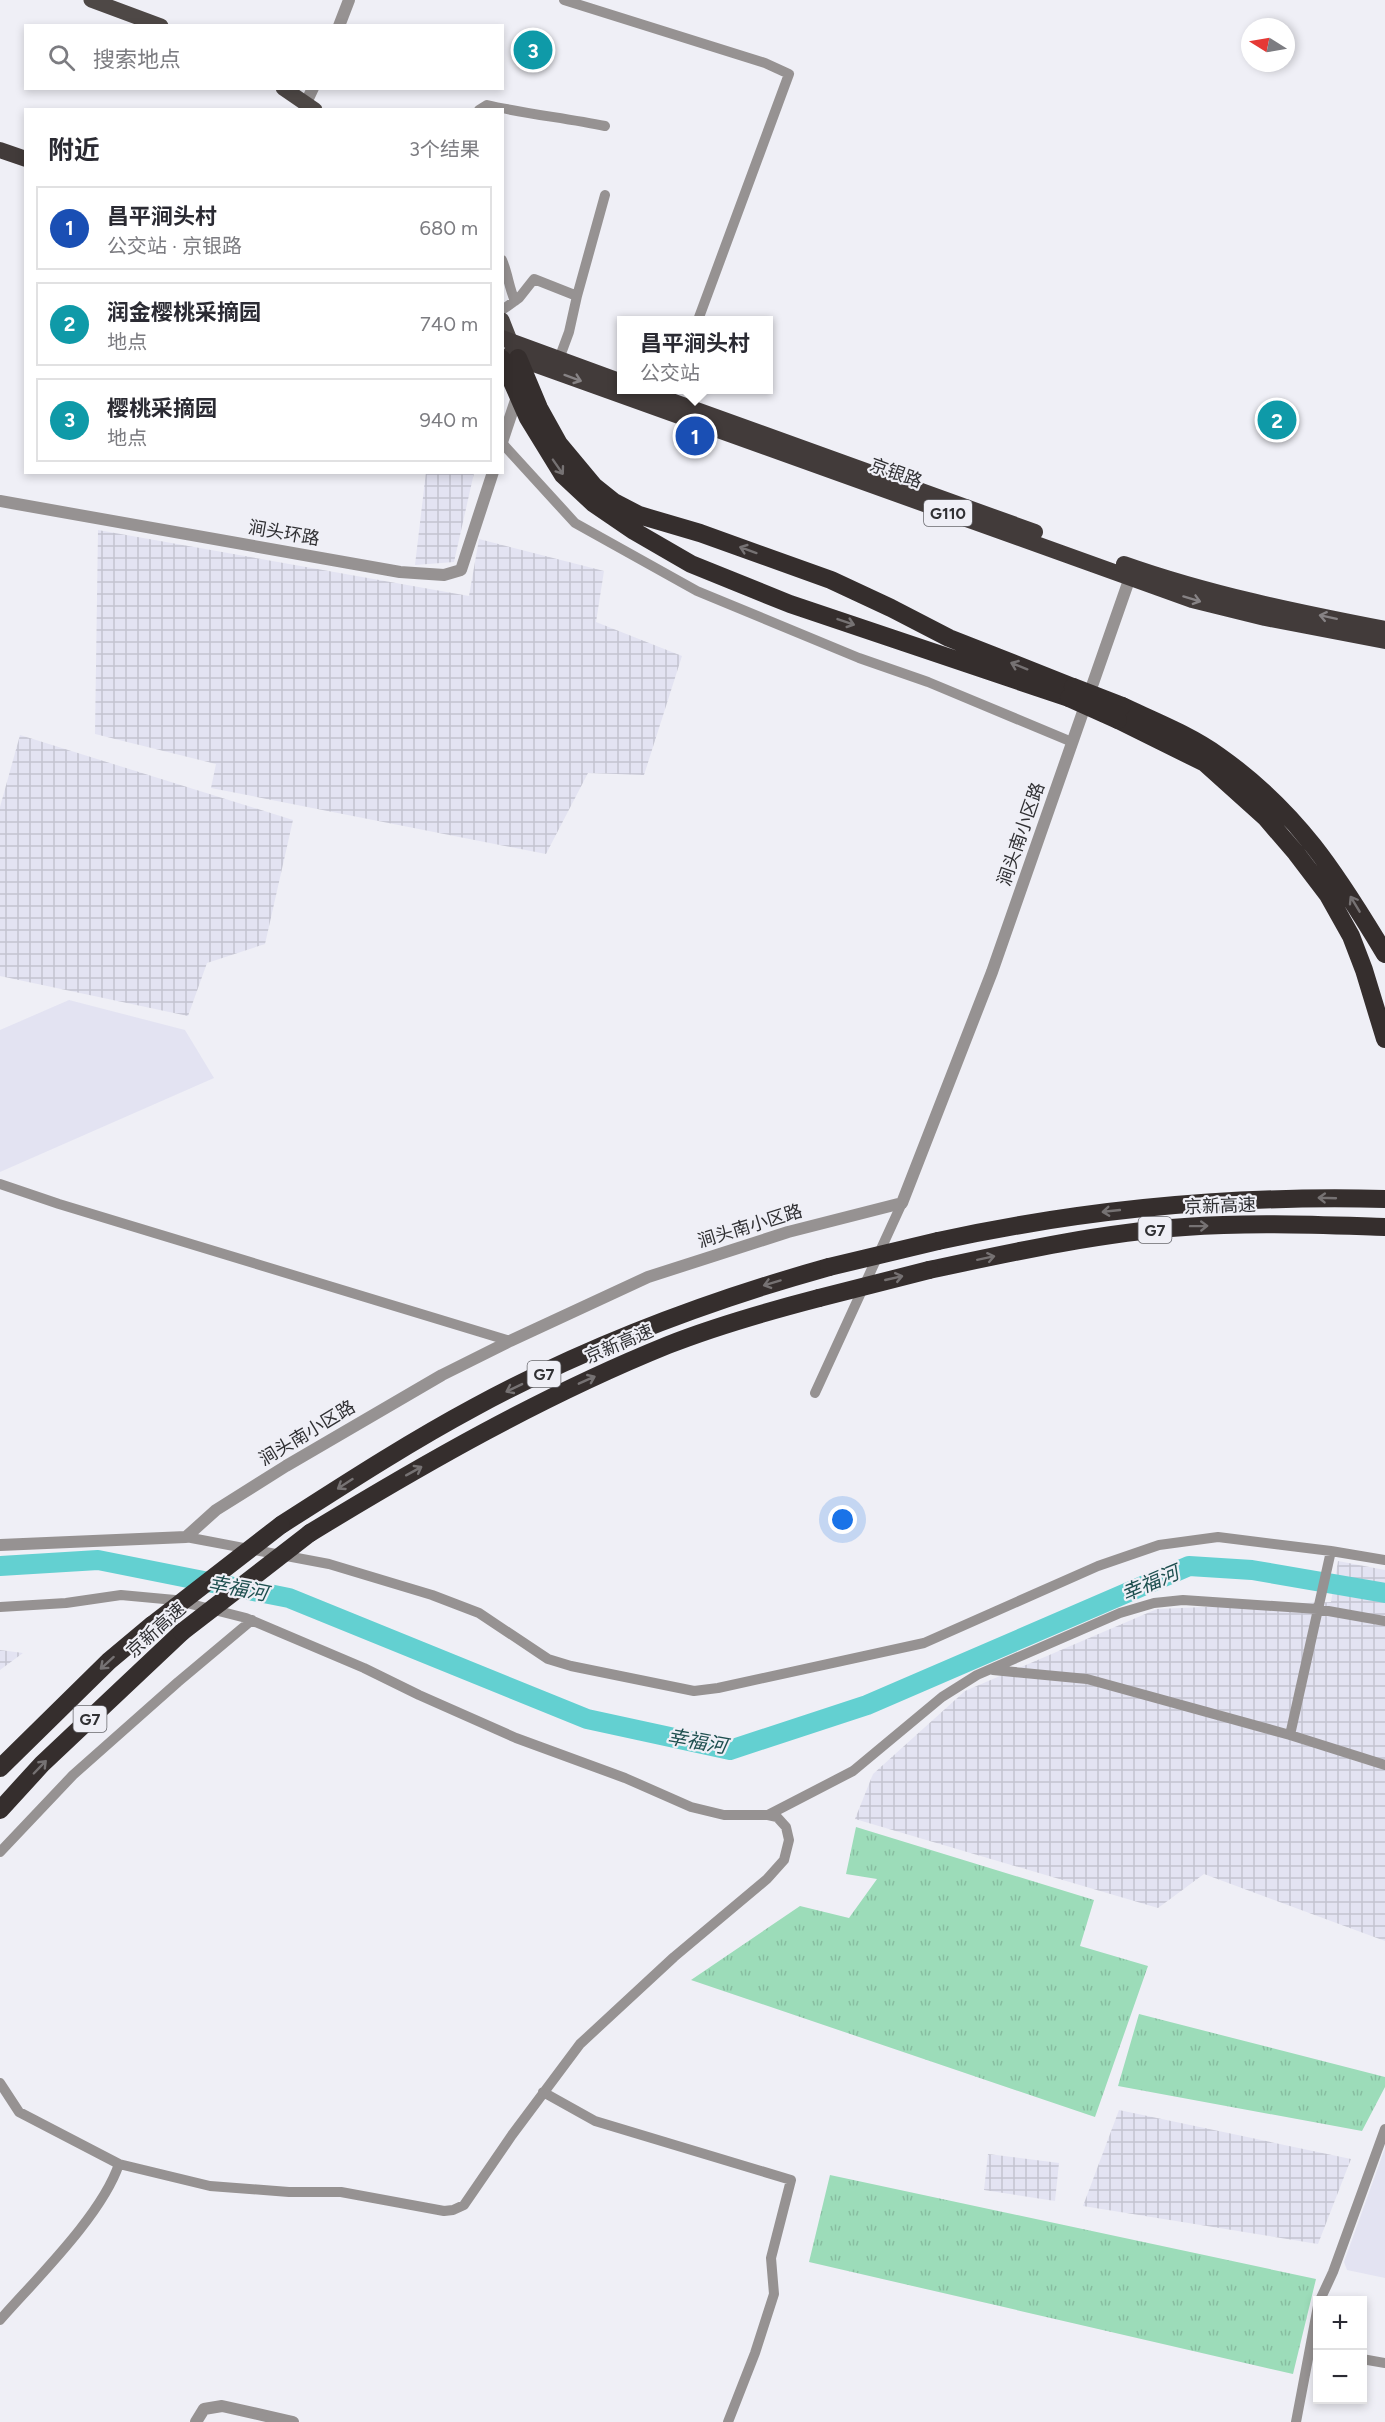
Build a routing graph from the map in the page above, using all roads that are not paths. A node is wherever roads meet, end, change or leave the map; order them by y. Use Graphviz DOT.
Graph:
graph roads {
  1 [pos="91,0"];
  2 [pos="349,0"];
  3 [pos="564,0"];
  4 [pos="156,24"];
  5 [pos="340,24"];
  6 [pos="286,90"];
  7 [pos="313,90"];
  8 [pos="310,108"];
  9 [pos="482,108"];
  10 [pos="500,108"];
  11 [pos="504,109"];
  12 [pos="605,126"];
  13 [pos="0,150"];
  14 [pos="24,158"];
  15 [pos="0,159"];
  16 [pos="24,167"];
  17 [pos="604,195"];
  18 [pos="504,268"];
  19 [pos="577,296"];
  20 [pos="515,301"];
  21 [pos="504,309"];
  22 [pos="700,316"];
  23 [pos="504,332"];
  24 [pos="507,350"];
  25 [pos="559,359"];
  26 [pos="617,381"];
  27 [pos="617,389"];
  28 [pos="518,394"];
  29 [pos="630,394"];
  30 [pos="671,395"];
  31 [pos="504,437"];
  32 [pos="504,445"];
  33 [pos="492,474"];
  34 [pos="0,501"];
  35 [pos="1135,574"];
  36 [pos="1385,629"];
  37 [pos="1385,641"];
  38 [pos="1071,692"];
  39 [pos="1119,714"];
  40 [pos="1072,742"];
  41 [pos="1385,954"];
  42 [pos="1385,1030"];
  43 [pos="1385,1040"];
  44 [pos="0,1184"];
  45 [pos="1385,1199"];
  46 [pos="902,1203"];
  47 [pos="1385,1227"];
  48 [pos="510,1341"];
  49 [pos="815,1393"];
  50 [pos="186,1537"];
  51 [pos="0,1545"];
  52 [pos="1331,1551"];
  53 [pos="1385,1560"];
  54 [pos="0,1607"];
  55 [pos="1317,1609"];
  56 [pos="252,1620"];
  57 [pos="1385,1621"];
  58 [pos="989,1670"];
  59 [pos="1290,1735"];
  60 [pos="1385,1765"];
  61 [pos="0,1768"];
  62 [pos="0,1810"];
  63 [pos="768,1815"];
  64 [pos="0,1852"];
  65 [pos="0,2083"];
  66 [pos="543,2092"];
  67 [pos="1385,2129"];
  68 [pos="119,2164"];
  69 [pos="1322,2296"];
  70 [pos="0,2320"];
  71 [pos="1313,2354"];
  72 [pos="1367,2360"];
  73 [pos="1385,2363"];
  74 [pos="196,2422"];
  75 [pos="293,2422"];
  76 [pos="728,2422"];
  77 [pos="1296,2422"];
  1 -- 4 [label="main road"];
  2 -- 5 [label="street"];
  3 -- 22 [label="street"];
  6 -- 8 [label="main road"];
  7 -- 8 [label="street"];
  9 -- 10 [label="street"];
  11 -- 12 [label="street"];
  13 -- 14 [label="highway"];
  15 -- 16 [label="highway"];
  17 -- 19 [label="street"];
  18 -- 20 [label="street"];
  19 -- 20 [label="street"];
  19 -- 25 [label="street"];
  20 -- 21 [label="street"];
  23 -- 24 [label="main road"];
  24 -- 25 [label="highway"];
  24 -- 27 [label="highway, 京银路 / G110, one-way"];
  24 -- 28 [label="highway"];
  38 -- 24 [label="highway, one-way"];
  25 -- 26 [label="highway"];
  28 -- 31 [label="street"];
  28 -- 38 [label="highway, one-way"];
  29 -- 35 [label="highway, 京银路 / G110, one-way"];
  30 -- 35 [label="highway, 京银路 / G110"];
  32 -- 40 [label="street"];
  33 -- 34 [label="street, 涧头环路"];
  36 -- 35 [label="highway, 京银路 / G110, one-way"];
  35 -- 37 [label="highway, 京银路 / G110, one-way"];
  35 -- 40 [label="street, 涧头南小区路"];
  38 -- 39 [label="highway, bridge"];
  41 -- 39 [label="highway, one-way"];
  39 -- 42 [label="highway"];
  39 -- 43 [label="highway"];
  40 -- 46 [label="street, 涧头南小区路"];
  44 -- 48 [label="street"];
  45 -- 61 [label="highway, 京新高速 / G7, one-way, bridge"];
  46 -- 48 [label="street, 涧头南小区路"];
  46 -- 49 [label="street"];
  62 -- 47 [label="highway, 京新高速 / G7, one-way, bridge"];
  48 -- 50 [label="street, 涧头南小区路"];
  50 -- 51 [label="street"];
  50 -- 52 [label="street"];
  52 -- 53 [label="street"];
  52 -- 55 [label="street"];
  54 -- 56 [label="street"];
  55 -- 57 [label="street"];
  55 -- 58 [label="street"];
  55 -- 59 [label="street"];
  56 -- 63 [label="street"];
  56 -- 64 [label="street"];
  58 -- 59 [label="street"];
  58 -- 63 [label="street"];
  59 -- 60 [label="street"];
  63 -- 66 [label="street"];
  65 -- 68 [label="street"];
  66 -- 68 [label="street"];
  66 -- 76 [label="street"];
  67 -- 69 [label="street"];
  68 -- 70 [label="street"];
  71 -- 77 [label="street"];
  72 -- 73 [label="street"];
  74 -- 75 [label="street"];
}
